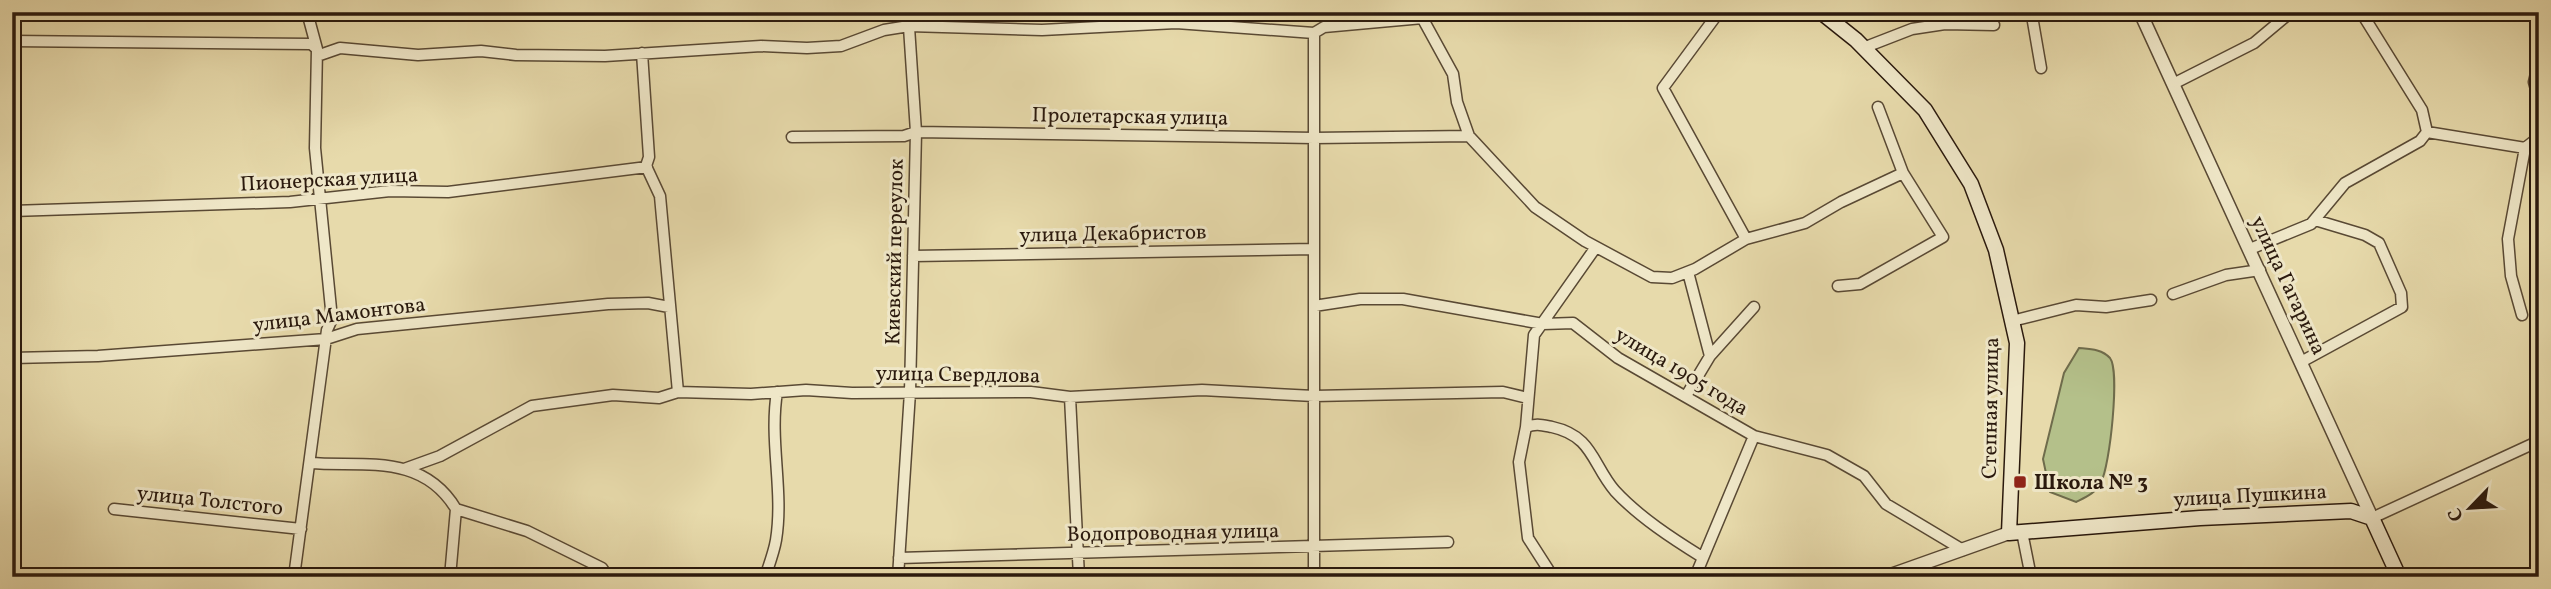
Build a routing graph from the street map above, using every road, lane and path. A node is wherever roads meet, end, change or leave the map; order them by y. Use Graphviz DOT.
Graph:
graph roads {
  1 [pos="307,12"];
  2 [pos="908,12"];
  3 [pos="1719,12"];
  4 [pos="1821,12"];
  5 [pos="2045,12"];
  6 [pos="2140,12"];
  7 [pos="2291,12"];
  8 [pos="2361,12"];
  9 [pos="1421,15"];
  10 [pos="1994,25"];
  11 [pos="909,26"];
  12 [pos="1314,33"];
  13 [pos="12,41"];
  14 [pos="1863,48"];
  15 [pos="317,52"];
  16 [pos="642,53"];
  17 [pos="2539,61"];
  18 [pos="2041,68"];
  19 [pos="2173,84"];
  20 [pos="2539,100"];
  21 [pos="1878,107"];
  22 [pos="916,132"];
  23 [pos="2427,132"];
  24 [pos="792,136"];
  25 [pos="1469,136"];
  26 [pos="2539,137"];
  27 [pos="1314,138"];
  28 [pos="2525,148"];
  29 [pos="647,167"];
  30 [pos="1903,173"];
  31 [pos="322,198"];
  32 [pos="12,211"];
  33 [pos="2315,220"];
  34 [pos="1746,239"];
  35 [pos="1596,247"];
  36 [pos="1314,249"];
  37 [pos="2249,249"];
  38 [pos="913,257"];
  39 [pos="1691,270"];
  40 [pos="2260,270"];
  41 [pos="1838,286"];
  42 [pos="2173,294"];
  43 [pos="2151,300"];
  44 [pos="1314,306"];
  45 [pos="669,307"];
  46 [pos="1754,307"];
  47 [pos="2522,315"];
  48 [pos="2012,321"];
  49 [pos="1543,324"];
  50 [pos="326,340"];
  51 [pos="1710,356"];
  52 [pos="12,358"];
  53 [pos="2301,362"];
  54 [pos="777,391"];
  55 [pos="678,392"];
  56 [pos="910,392"];
  57 [pos="1314,396"];
  58 [pos="1686,396"];
  59 [pos="1070,397"];
  60 [pos="1528,398"];
  61 [pos="1526,427"];
  62 [pos="1754,436"];
  63 [pos="2539,440"];
  64 [pos="310,463"];
  65 [pos="404,468"];
  66 [pos="114,509"];
  67 [pos="456,509"];
  68 [pos="2372,518"];
  69 [pos="301,529"];
  70 [pos="2015,532"];
  71 [pos="1448,542"];
  72 [pos="1314,547"];
  73 [pos="1963,550"];
  74 [pos="1077,553"];
  75 [pos="1702,557"];
  76 [pos="899,558"];
  77 [pos="294,577"];
  78 [pos="450,577"];
  79 [pos="608,577"];
  80 [pos="765,577"];
  81 [pos="898,577"];
  82 [pos="1079,577"];
  83 [pos="1314,577"];
  84 [pos="1553,577"];
  85 [pos="1695,577"];
  86 [pos="1885,577"];
  87 [pos="2031,577"];
  88 [pos="2399,577"];
  1 -- 15 [label="street"];
  2 -- 11 [label="street, Киевский переулок"];
  3 -- 34 [label="street"];
  4 -- 14 [label="main road, Степная улица"];
  5 -- 18 [label="street"];
  6 -- 19 [label="street, улица Гагарина"];
  7 -- 19 [label="street"];
  8 -- 23 [label="street"];
  9 -- 12 [label="street"];
  9 -- 25 [label="street"];
  10 -- 14 [label="street"];
  11 -- 12 [label="street"];
  11 -- 16 [label="street"];
  11 -- 22 [label="street, Киевский переулок"];
  12 -- 27 [label="street"];
  13 -- 15 [label="street"];
  14 -- 48 [label="main road, Степная улица"];
  15 -- 16 [label="street"];
  15 -- 31 [label="street"];
  16 -- 29 [label="street"];
  17 -- 20 [label="street"];
  19 -- 37 [label="street, улица Гагарина"];
  21 -- 30 [label="street"];
  22 -- 24 [label="street, Пролетарская улица"];
  22 -- 27 [label="street, Пролетарская улица"];
  22 -- 38 [label="street, Киевский переулок"];
  23 -- 28 [label="street"];
  23 -- 33 [label="street"];
  25 -- 27 [label="street, Пролетарская улица"];
  25 -- 35 [label="street"];
  26 -- 28 [label="street"];
  27 -- 36 [label="street"];
  28 -- 47 [label="street"];
  29 -- 31 [label="street, Пионерская улица"];
  29 -- 45 [label="street"];
  30 -- 34 [label="street"];
  30 -- 41 [label="street"];
  31 -- 32 [label="street, Пионерская улица"];
  31 -- 50 [label="street"];
  33 -- 37 [label="street"];
  33 -- 53 [label="street"];
  34 -- 39 [label="street"];
  35 -- 39 [label="street"];
  35 -- 49 [label="street"];
  36 -- 38 [label="street, улица Декабристов"];
  36 -- 44 [label="street"];
  37 -- 40 [label="street, улица Гагарина"];
  38 -- 56 [label="street, Киевский переулок"];
  39 -- 51 [label="street"];
  40 -- 42 [label="street"];
  40 -- 53 [label="street, улица Гагарина"];
  43 -- 48 [label="street"];
  44 -- 49 [label="street, улица 1905 года"];
  44 -- 57 [label="street"];
  45 -- 50 [label="street, улица Мамонтова"];
  45 -- 55 [label="street"];
  46 -- 51 [label="street"];
  48 -- 70 [label="main road, Степная улица"];
  49 -- 58 [label="street, улица 1905 года"];
  49 -- 60 [label="street"];
  50 -- 52 [label="street, улица Мамонтова"];
  50 -- 64 [label="street"];
  51 -- 58 [label="street"];
  53 -- 68 [label="street, улица Гагарина"];
  54 -- 55 [label="street, улица Свердлова"];
  54 -- 56 [label="street, улица Свердлова"];
  54 -- 80 [label="street"];
  55 -- 65 [label="street, улица Свердлова"];
  56 -- 59 [label="street, улица Свердлова"];
  56 -- 76 [label="street, Киевский переулок"];
  57 -- 59 [label="street, улица Свердлова"];
  57 -- 60 [label="street, улица Свердлова"];
  57 -- 72 [label="street"];
  58 -- 62 [label="street, улица 1905 года"];
  59 -- 74 [label="street"];
  60 -- 61 [label="street"];
  61 -- 75 [label="street"];
  61 -- 84 [label="street"];
  62 -- 73 [label="street, улица 1905 года"];
  62 -- 75 [label="street"];
  63 -- 68 [label="street"];
  64 -- 65 [label="street"];
  64 -- 69 [label="street"];
  65 -- 67 [label="street"];
  66 -- 69 [label="street, улица Толстого"];
  67 -- 78 [label="street"];
  67 -- 79 [label="street"];
  68 -- 70 [label="main road, улица Пушкина"];
  68 -- 88 [label="main road, улица Гагарина"];
  69 -- 77 [label="street"];
  70 -- 73 [label="street, улица Пушкина"];
  70 -- 87 [label="street"];
  71 -- 72 [label="street, Водопроводная улица"];
  72 -- 74 [label="street, Водопроводная улица"];
  72 -- 83 [label="street"];
  73 -- 86 [label="street, улица Пушкина"];
  74 -- 76 [label="street, Водопроводная улица"];
  74 -- 82 [label="street"];
  75 -- 85 [label="street"];
  76 -- 81 [label="street, Киевский переулок"];
}
